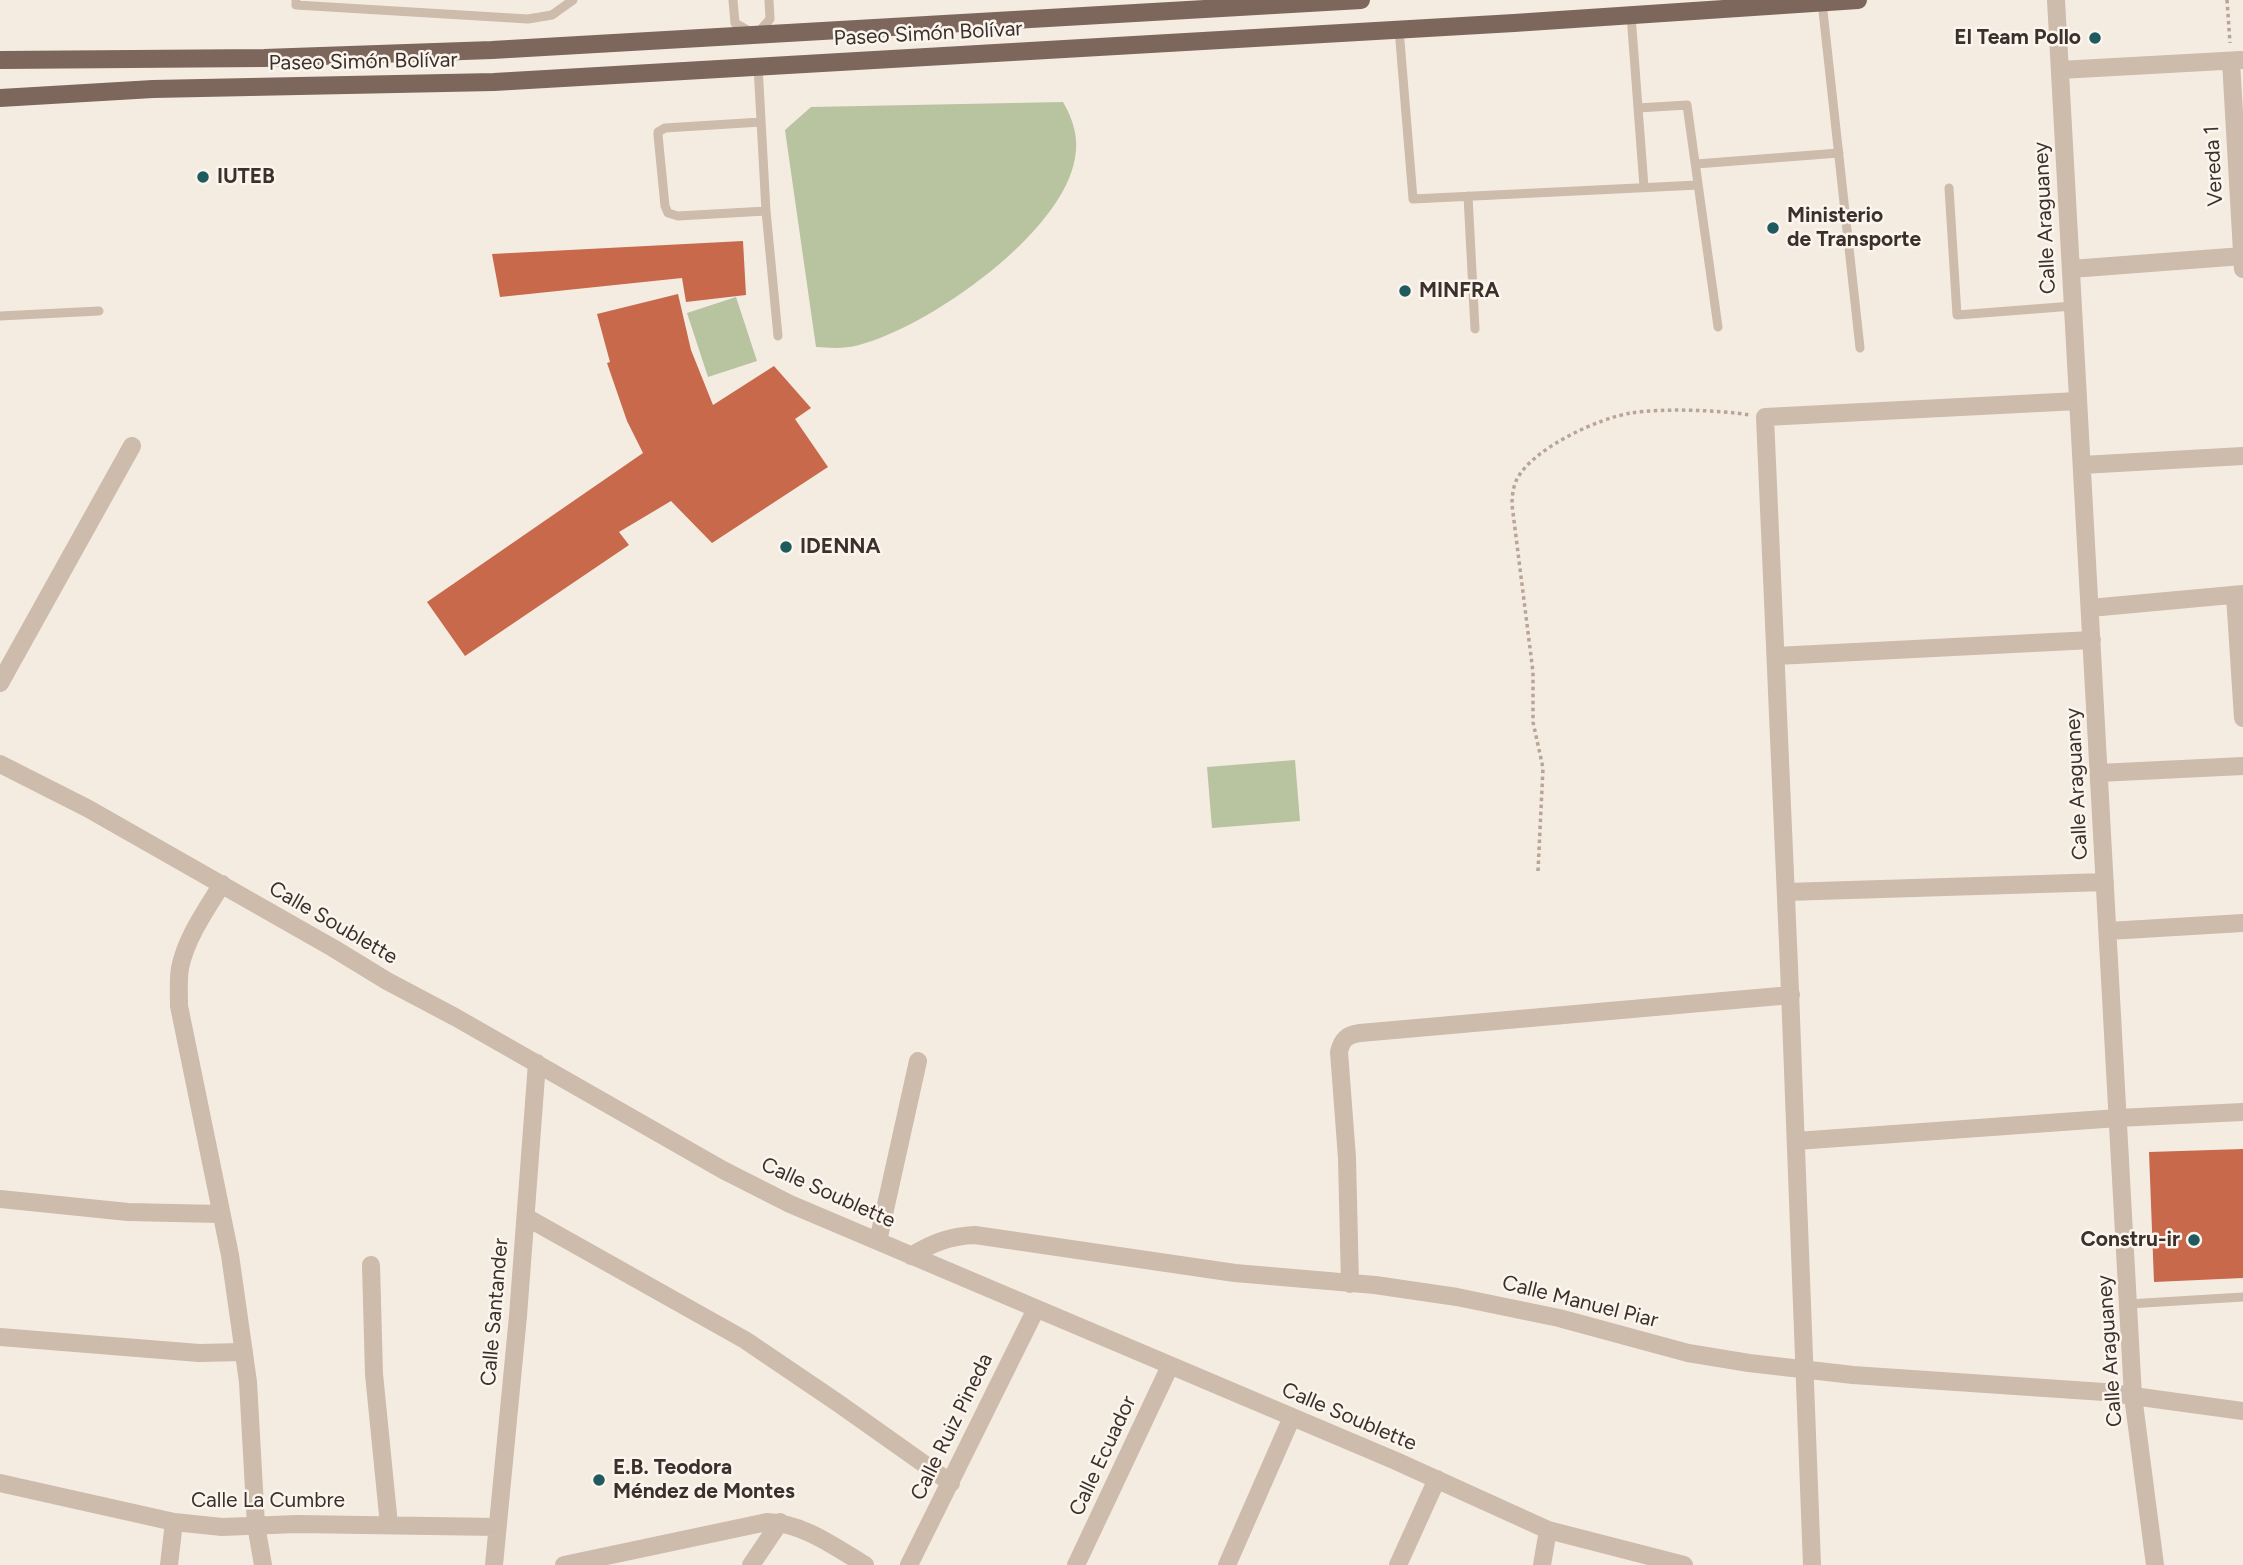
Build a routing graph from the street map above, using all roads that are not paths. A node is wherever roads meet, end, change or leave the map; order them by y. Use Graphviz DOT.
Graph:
graph roads {
  1 [pos="296,0"];
  2 [pos="573,0"];
  3 [pos="733,0"];
  4 [pos="769,0"];
  5 [pos="1361,0"];
  6 [pos="1858,0"];
  7 [pos="2056,0"];
  8 [pos="1822,2"];
  9 [pos="1630,7"];
  10 [pos="1399,29"];
  11 [pos="756,35"];
  12 [pos="0,60"];
  13 [pos="2237,61"];
  14 [pos="758,66"];
  15 [pos="2060,70"];
  16 [pos="0,98"];
  17 [pos="1638,108"];
  18 [pos="761,122"];
  19 [pos="1839,153"];
  20 [pos="1696,164"];
  21 [pos="1698,185"];
  22 [pos="1644,187"];
  23 [pos="1948,188"];
  24 [pos="1468,196"];
  25 [pos="766,211"];
  26 [pos="2243,260"];
  27 [pos="2071,269"];
  28 [pos="2073,306"];
  29 [pos="99,311"];
  30 [pos="0,316"];
  31 [pos="1718,327"];
  32 [pos="1475,329"];
  33 [pos="778,336"];
  34 [pos="1860,348"];
  35 [pos="2078,401"];
  36 [pos="132,446"];
  37 [pos="2243,456"];
  38 [pos="2082,465"];
  39 [pos="2239,594"];
  40 [pos="2090,608"];
  41 [pos="2092,640"];
  42 [pos="1776,656"];
  43 [pos="0,683"];
  44 [pos="2243,718"];
  45 [pos="0,764"];
  46 [pos="2243,766"];
  47 [pos="2099,773"];
  48 [pos="2105,882"];
  49 [pos="222,884"];
  50 [pos="1786,892"];
  51 [pos="2243,923"];
  52 [pos="2108,931"];
  53 [pos="1791,995"];
  54 [pos="918,1061"];
  55 [pos="537,1063"];
  56 [pos="2243,1112"];
  57 [pos="2118,1118"];
  58 [pos="1796,1141"];
  59 [pos="0,1199"];
  60 [pos="221,1214"];
  61 [pos="526,1217"];
  62 [pos="878,1241"];
  63 [pos="911,1256"];
  64 [pos="371,1265"];
  65 [pos="1350,1284"];
  66 [pos="2243,1297"];
  67 [pos="2129,1304"];
  68 [pos="1035,1309"];
  69 [pos="0,1336"];
  70 [pos="244,1352"];
  71 [pos="1170,1366"];
  72 [pos="1803,1370"];
  73 [pos="2133,1396"];
  74 [pos="2243,1412"];
  75 [pos="1292,1418"];
  76 [pos="1437,1479"];
  77 [pos="0,1483"];
  78 [pos="951,1483"];
  79 [pos="174,1522"];
  80 [pos="780,1522"];
  81 [pos="256,1525"];
  82 [pos="389,1525"];
  83 [pos="497,1527"];
  84 [pos="1548,1530"];
  85 [pos="169,1565"];
  86 [pos="263,1565"];
  87 [pos="495,1565"];
  88 [pos="564,1565"];
  89 [pos="751,1565"];
  90 [pos="865,1565"];
  91 [pos="909,1565"];
  92 [pos="1076,1565"];
  93 [pos="1227,1565"];
  94 [pos="1398,1565"];
  95 [pos="1542,1565"];
  96 [pos="1684,1565"];
  97 [pos="1812,1565"];
  98 [pos="2155,1565"];
  1 -- 2 [label="lane"];
  3 -- 11 [label="lane"];
  4 -- 11 [label="lane"];
  5 -- 11 [label="main road, Paseo Simón Bolívar"];
  6 -- 8 [label="main road, Paseo Simón Bolívar"];
  7 -- 15 [label="street, Calle Araguaney"];
  8 -- 9 [label="main road, Paseo Simón Bolívar"];
  8 -- 19 [label="lane"];
  9 -- 10 [label="main road, Paseo Simón Bolívar"];
  9 -- 17 [label="lane"];
  10 -- 14 [label="main road, Paseo Simón Bolívar"];
  10 -- 24 [label="lane"];
  11 -- 12 [label="main road, Paseo Simón Bolívar"];
  11 -- 14 [label="main road"];
  13 -- 15 [label="street"];
  13 -- 26 [label="street, Vereda 1"];
  14 -- 16 [label="main road, Paseo Simón Bolívar"];
  14 -- 18 [label="lane"];
  15 -- 27 [label="street, Calle Araguaney"];
  17 -- 20 [label="lane"];
  17 -- 22 [label="lane"];
  18 -- 25 [label="lane"];
  18 -- 25 [label="lane"];
  19 -- 20 [label="lane"];
  19 -- 34 [label="lane"];
  20 -- 21 [label="lane"];
  21 -- 22 [label="lane"];
  21 -- 31 [label="lane"];
  22 -- 24 [label="lane"];
  23 -- 28 [label="lane"];
  24 -- 32 [label="lane"];
  25 -- 33 [label="lane"];
  26 -- 27 [label="street"];
  27 -- 28 [label="street, Calle Araguaney"];
  28 -- 35 [label="street, Calle Araguaney"];
  29 -- 30 [label="lane"];
  35 -- 38 [label="street, Calle Araguaney"];
  35 -- 42 [label="street"];
  36 -- 43 [label="street"];
  37 -- 38 [label="street"];
  38 -- 40 [label="street, Calle Araguaney"];
  39 -- 40 [label="street"];
  39 -- 44 [label="street"];
  40 -- 41 [label="street, Calle Araguaney"];
  41 -- 42 [label="street"];
  41 -- 47 [label="street, Calle Araguaney"];
  42 -- 50 [label="street"];
  45 -- 49 [label="street, Calle Soublette"];
  46 -- 47 [label="street"];
  47 -- 48 [label="street, Calle Araguaney"];
  48 -- 50 [label="street"];
  48 -- 52 [label="street, Calle Araguaney"];
  49 -- 55 [label="street, Calle Soublette"];
  49 -- 60 [label="street"];
  50 -- 53 [label="street"];
  51 -- 52 [label="street"];
  52 -- 57 [label="street, Calle Araguaney"];
  53 -- 58 [label="street"];
  53 -- 65 [label="street"];
  54 -- 62 [label="street"];
  55 -- 61 [label="street, Calle Santander"];
  55 -- 62 [label="street, Calle Soublette"];
  56 -- 57 [label="street"];
  57 -- 58 [label="street"];
  57 -- 67 [label="street, Calle Araguaney"];
  58 -- 72 [label="street"];
  59 -- 60 [label="street"];
  60 -- 70 [label="street"];
  61 -- 78 [label="street"];
  61 -- 83 [label="street, Calle Santander"];
  62 -- 63 [label="street, Calle Soublette"];
  63 -- 65 [label="street, Calle Manuel Piar"];
  63 -- 68 [label="street, Calle Soublette"];
  64 -- 82 [label="street"];
  65 -- 72 [label="street, Calle Manuel Piar"];
  66 -- 67 [label="lane"];
  67 -- 73 [label="street, Calle Araguaney"];
  68 -- 71 [label="street, Calle Soublette"];
  68 -- 78 [label="street, Calle Ruiz Pineda"];
  69 -- 70 [label="street"];
  70 -- 81 [label="street"];
  71 -- 75 [label="street, Calle Soublette"];
  71 -- 92 [label="street, Calle Ecuador"];
  72 -- 73 [label="street, Calle Manuel Piar"];
  72 -- 97 [label="street"];
  73 -- 74 [label="street, Calle Manuel Piar"];
  73 -- 98 [label="street, Calle Araguaney"];
  75 -- 76 [label="street, Calle Soublette"];
  75 -- 93 [label="street"];
  76 -- 84 [label="street, Calle Soublette"];
  76 -- 94 [label="street"];
  77 -- 79 [label="street, Calle La Cumbre"];
  78 -- 91 [label="street, Calle Ruiz Pineda"];
  79 -- 81 [label="street, Calle La Cumbre"];
  79 -- 85 [label="street"];
  80 -- 88 [label="street"];
  80 -- 89 [label="street"];
  80 -- 90 [label="street"];
  81 -- 82 [label="street, Calle La Cumbre"];
  81 -- 86 [label="street"];
  82 -- 83 [label="street, Calle La Cumbre"];
  83 -- 87 [label="street, Calle Santander"];
  84 -- 95 [label="street"];
  84 -- 96 [label="street, Calle Soublette"];
}
